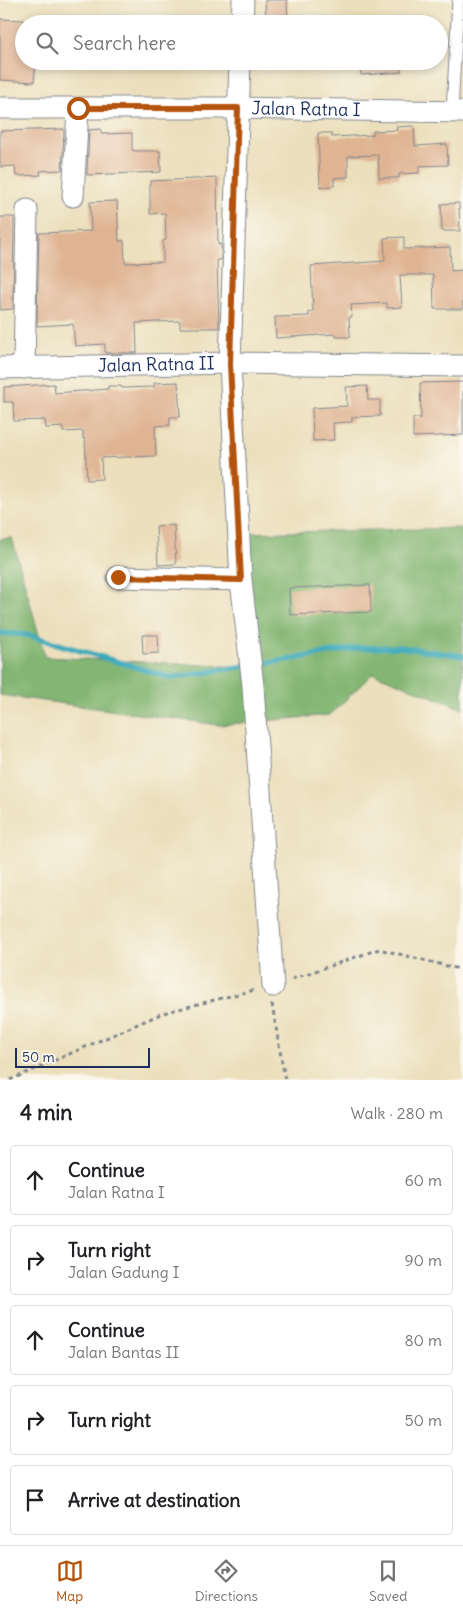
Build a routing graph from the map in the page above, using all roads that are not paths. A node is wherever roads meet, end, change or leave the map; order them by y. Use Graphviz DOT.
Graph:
graph roads {
  1 [pos="243,0"];
  2 [pos="458,0"];
  3 [pos="242,15"];
  4 [pos="240,70"];
  5 [pos="0,108"];
  6 [pos="78,108"];
  7 [pos="238,108"];
  8 [pos="457,112"];
  9 [pos="73,196"];
  10 [pos="27,210"];
  11 [pos="230,364"];
  12 [pos="463,366"];
  13 [pos="0,368"];
  14 [pos="24,368"];
  15 [pos="118,577"];
  16 [pos="241,580"];
  17 [pos="273,986"];
  1 -- 3 [label="street"];
  2 -- 8 [label="lane"];
  4 -- 7 [label="street"];
  5 -- 6 [label="street, Jalan Ratna I"];
  6 -- 7 [label="street, Jalan Ratna I"];
  6 -- 9 [label="street"];
  7 -- 8 [label="street, Jalan Ratna I"];
  7 -- 11 [label="street"];
  10 -- 14 [label="street"];
  11 -- 12 [label="street, Jalan Ratna II"];
  11 -- 14 [label="street, Jalan Ratna II"];
  11 -- 16 [label="street"];
  13 -- 14 [label="street, Jalan Ratna II"];
  15 -- 16 [label="street"];
  16 -- 17 [label="street"];
}
